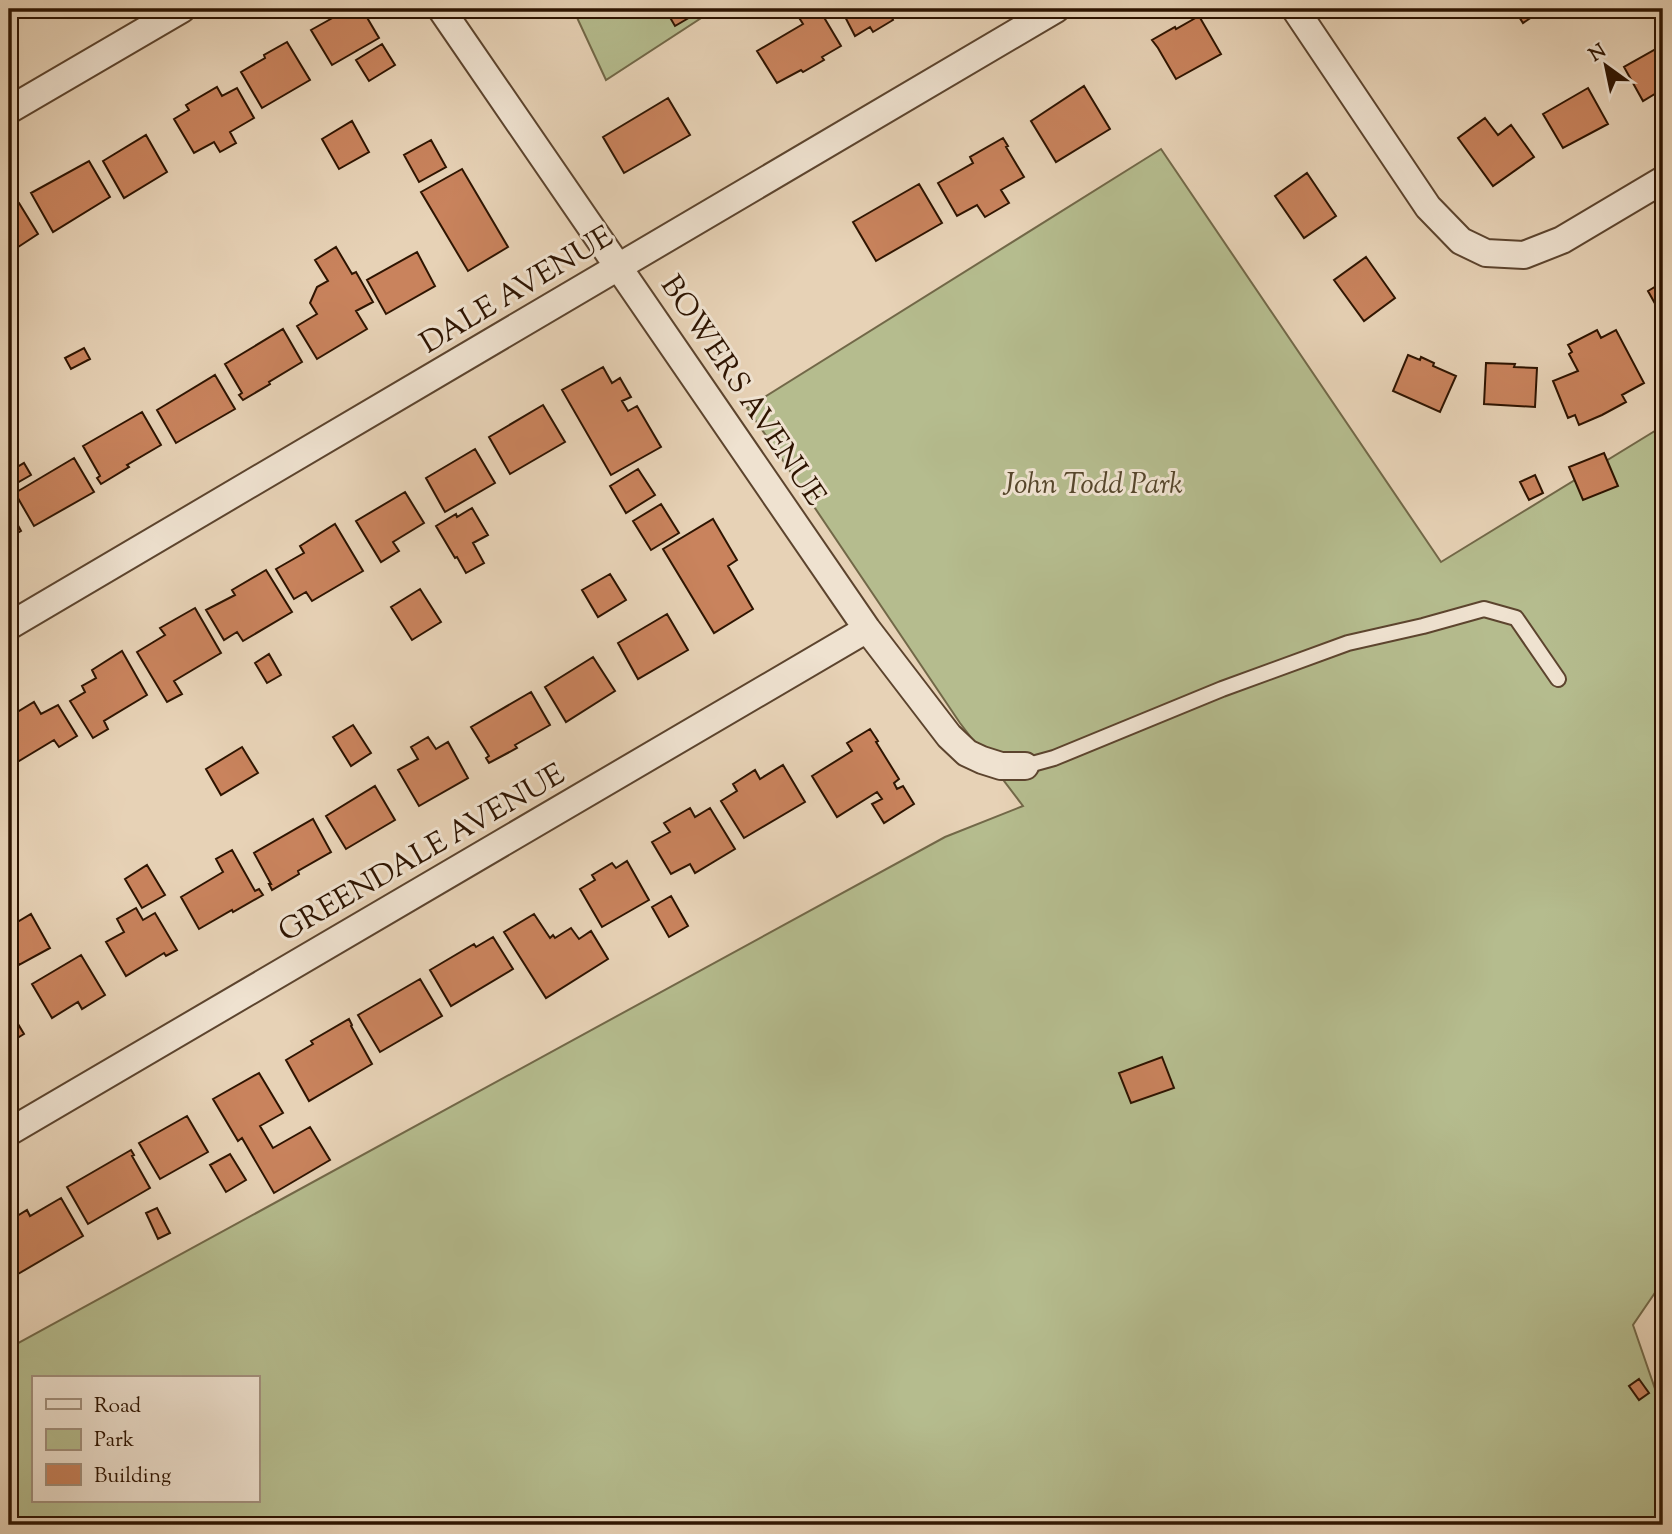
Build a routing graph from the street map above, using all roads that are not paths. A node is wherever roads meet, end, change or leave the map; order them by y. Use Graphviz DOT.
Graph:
graph roads {
  1 [pos="182,9"];
  2 [pos="440,9"];
  3 [pos="1056,9"];
  4 [pos="1295,9"];
  5 [pos="9,110"];
  6 [pos="1663,180"];
  7 [pos="619,267"];
  8 [pos="9,626"];
  9 [pos="867,629"];
  10 [pos="1558,678"];
  11 [pos="1024,766"];
  12 [pos="9,1132"];
  1 -- 5 [label="street"];
  2 -- 7 [label="street, BOWERS AVENUE"];
  3 -- 7 [label="street, DALE AVENUE"];
  4 -- 6 [label="street"];
  7 -- 8 [label="street, DALE AVENUE"];
  7 -- 9 [label="street, BOWERS AVENUE"];
  9 -- 11 [label="street, BOWERS AVENUE"];
  9 -- 12 [label="street, GREENDALE AVENUE"];
  10 -- 11 [label="lane"];
}
